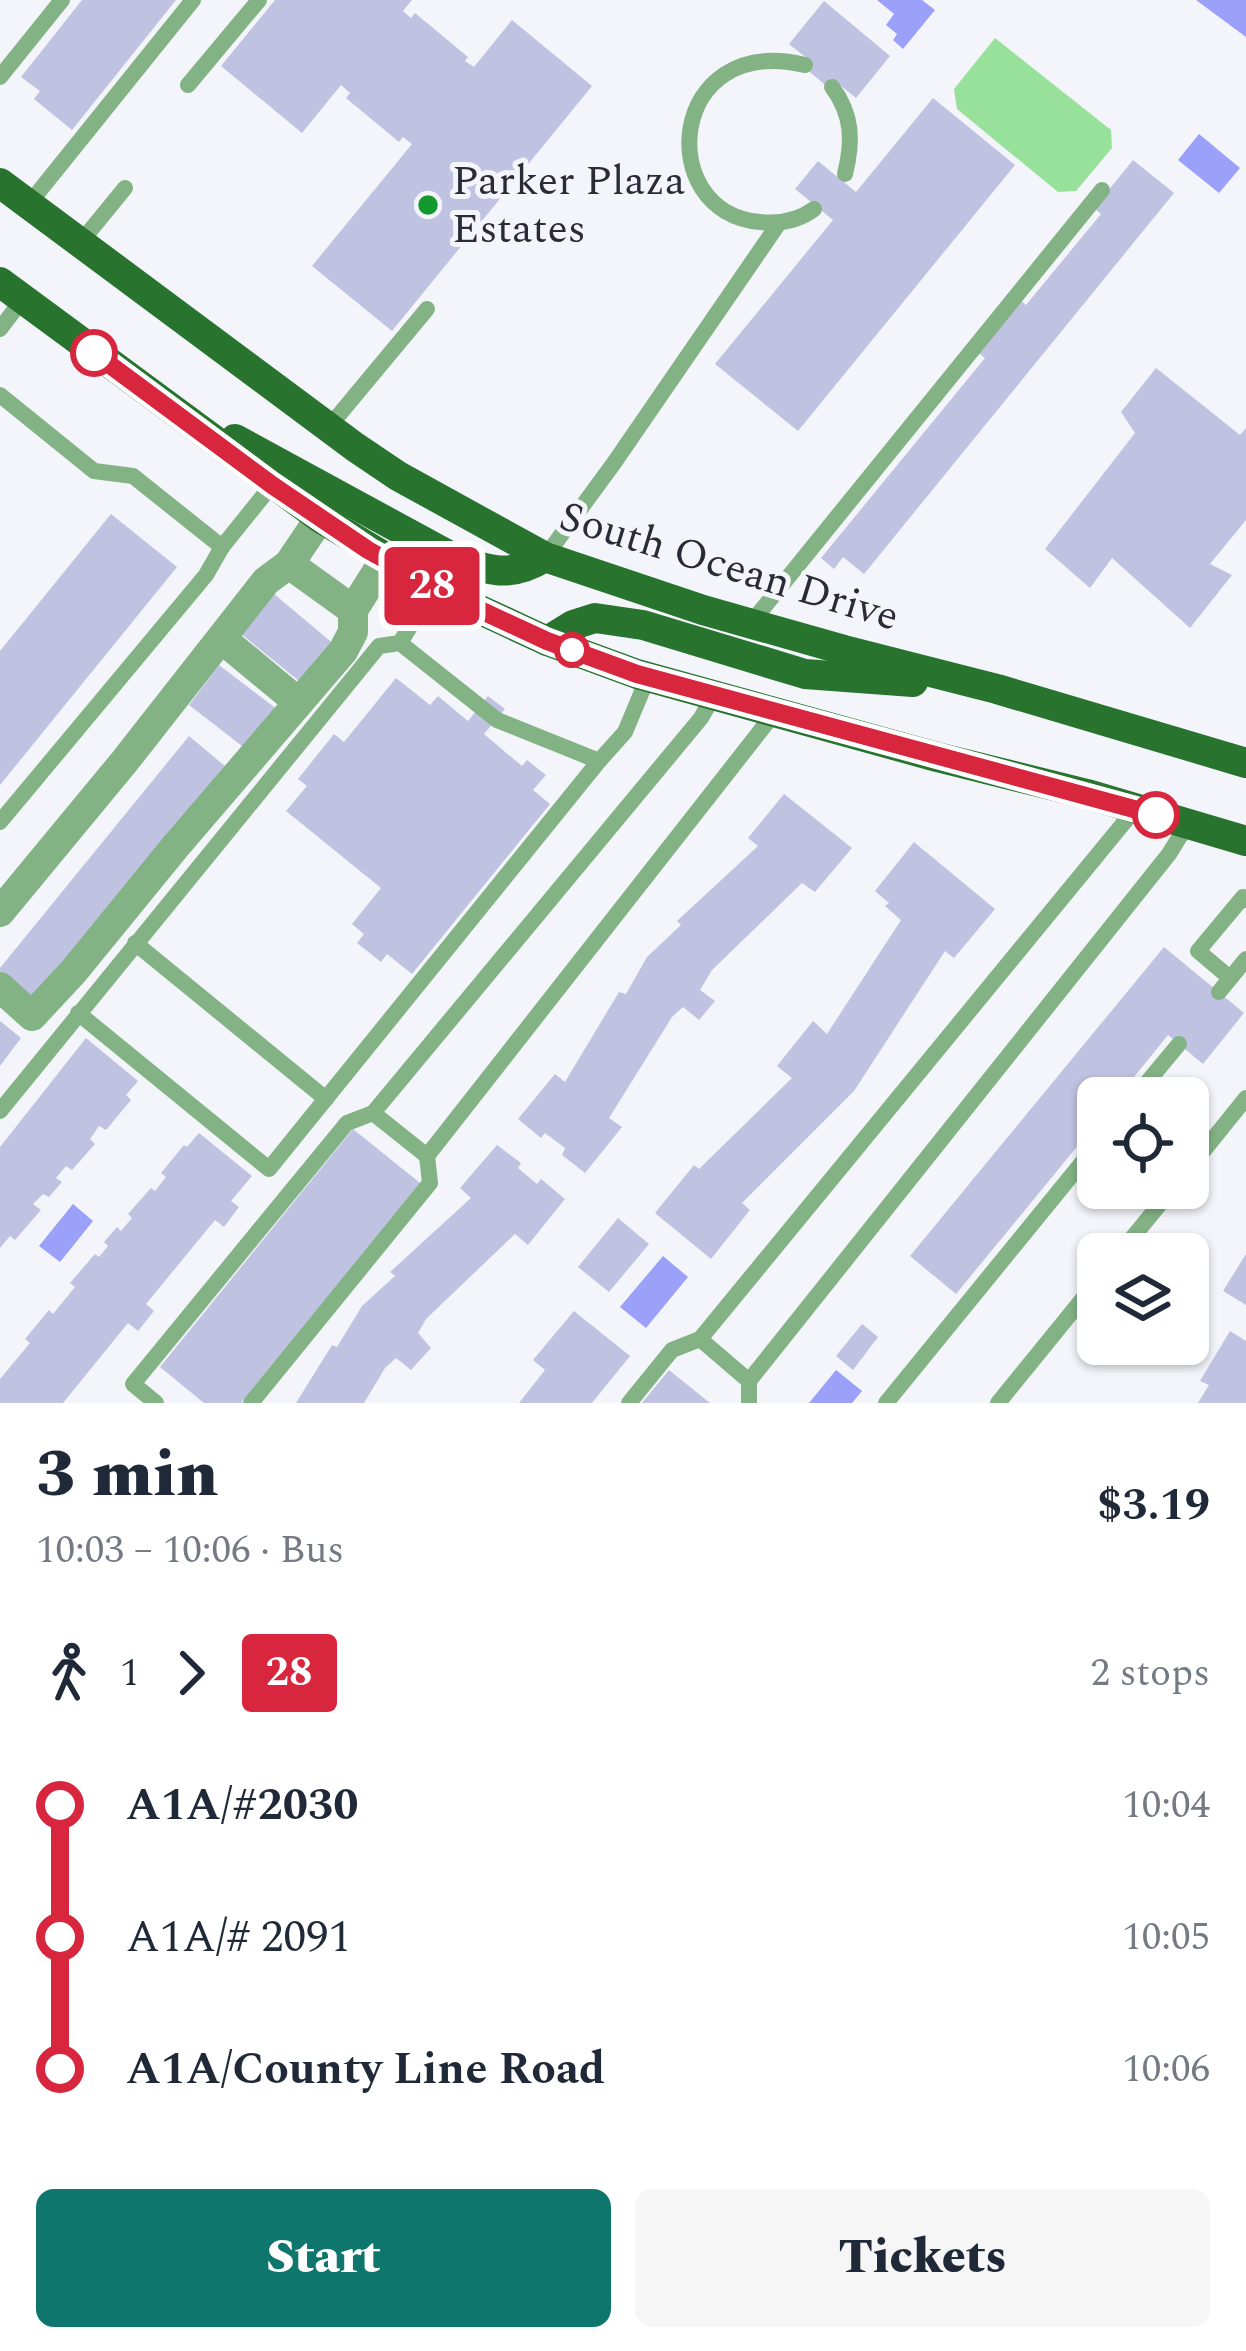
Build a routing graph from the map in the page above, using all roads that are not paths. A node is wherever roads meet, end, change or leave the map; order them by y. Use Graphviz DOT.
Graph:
graph roads {
  1 [pos="62,0"];
  2 [pos="193,0"];
  3 [pos="259,0"];
  4 [pos="805,65"];
  5 [pos="0,77"];
  6 [pos="188,85"];
  7 [pos="832,87"];
  8 [pos="845,175"];
  9 [pos="0,183"];
  10 [pos="125,188"];
  11 [pos="1102,190"];
  12 [pos="28,205"];
  13 [pos="814,209"];
  14 [pos="779,223"];
  15 [pos="80,243"];
  16 [pos="12,291"];
  17 [pos="427,309"];
  18 [pos="0,328"];
  19 [pos="140,388"];
  20 [pos="0,395"];
  21 [pos="328,428"];
  22 [pos="272,485"];
  23 [pos="320,518"];
  24 [pos="222,548"];
  25 [pos="545,557"];
  26 [pos="386,559"];
  27 [pos="289,564"];
  28 [pos="434,587"];
  29 [pos="352,610"];
  30 [pos="752,623"];
  31 [pos="222,640"];
  32 [pos="547,641"];
  33 [pos="400,643"];
  34 [pos="648,677"];
  35 [pos="997,689"];
  36 [pos="714,695"];
  37 [pos="298,702"];
  38 [pos="776,712"];
  39 [pos="599,761"];
  40 [pos="1246,764"];
  41 [pos="1136,808"];
  42 [pos="0,822"];
  43 [pos="1187,825"];
  44 [pos="1246,841"];
  45 [pos="1246,900"];
  46 [pos="0,912"];
  47 [pos="135,944"];
  48 [pos="1246,959"];
  49 [pos="0,987"];
  50 [pos="78,1013"];
  51 [pos="1178,1044"];
  52 [pos="1151,1077"];
  53 [pos="1246,1098"];
  54 [pos="326,1099"];
  55 [pos="0,1111"];
  56 [pos="373,1113"];
  57 [pos="1209,1143"];
  58 [pos="427,1156"];
  59 [pos="1077,1169"];
  60 [pos="1156,1209"];
  61 [pos="1136,1233"];
  62 [pos="1077,1306"];
  63 [pos="700,1339"];
  64 [pos="749,1381"];
  65 [pos="892,1396"];
  66 [pos="156,1403"];
  67 [pos="251,1403"];
  68 [pos="628,1403"];
  69 [pos="749,1403"];
  70 [pos="914,1403"];
  71 [pos="998,1403"];
  1 -- 5 [label="lane"];
  2 -- 12 [label="lane"];
  3 -- 6 [label="lane"];
  4 -- 14 [label="lane"];
  7 -- 8 [label="lane"];
  9 -- 12 [label="main road, South Ocean Drive"];
  10 -- 15 [label="lane"];
  11 -- 30 [label="lane"];
  12 -- 15 [label="main road, South Ocean Drive"];
  13 -- 14 [label="lane"];
  14 -- 25 [label="lane"];
  15 -- 21 [label="main road, South Ocean Drive"];
  16 -- 18 [label="lane"];
  16 -- 19 [label="main road"];
  17 -- 21 [label="lane"];
  19 -- 22 [label="main road"];
  19 -- 25 [label="main road"];
  20 -- 24 [label="lane"];
  21 -- 25 [label="main road, South Ocean Drive"];
  22 -- 23 [label="main road"];
  22 -- 24 [label="lane"];
  23 -- 26 [label="main road"];
  23 -- 27 [label="street"];
  24 -- 42 [label="lane"];
  25 -- 30 [label="main road, South Ocean Drive"];
  26 -- 28 [label="main road"];
  26 -- 29 [label="street"];
  27 -- 29 [label="street"];
  27 -- 31 [label="street"];
  28 -- 32 [label="main road"];
  28 -- 33 [label="lane"];
  29 -- 37 [label="street"];
  30 -- 35 [label="main road, South Ocean Drive"];
  31 -- 37 [label="street"];
  31 -- 46 [label="street"];
  32 -- 34 [label="main road"];
  32 -- 35 [label="main road"];
  33 -- 39 [label="lane"];
  33 -- 47 [label="lane"];
  34 -- 36 [label="main road"];
  34 -- 39 [label="lane"];
  35 -- 40 [label="main road, South Ocean Drive"];
  36 -- 38 [label="main road"];
  36 -- 56 [label="lane"];
  37 -- 49 [label="street"];
  38 -- 41 [label="main road"];
  38 -- 58 [label="lane"];
  39 -- 54 [label="lane"];
  41 -- 43 [label="main road"];
  41 -- 63 [label="lane"];
  43 -- 44 [label="main road"];
  43 -- 64 [label="lane"];
  45 -- 48 [label="lane"];
  47 -- 50 [label="lane"];
  47 -- 54 [label="lane"];
  50 -- 54 [label="lane"];
  50 -- 55 [label="lane"];
  51 -- 52 [label="lane"];
  53 -- 57 [label="lane"];
  56 -- 58 [label="lane"];
  56 -- 66 [label="lane"];
  58 -- 67 [label="lane"];
  59 -- 65 [label="lane"];
  60 -- 61 [label="lane"];
  62 -- 71 [label="lane"];
  63 -- 64 [label="lane"];
  63 -- 68 [label="lane"];
  64 -- 69 [label="lane"];
  65 -- 70 [label="lane"];
}
